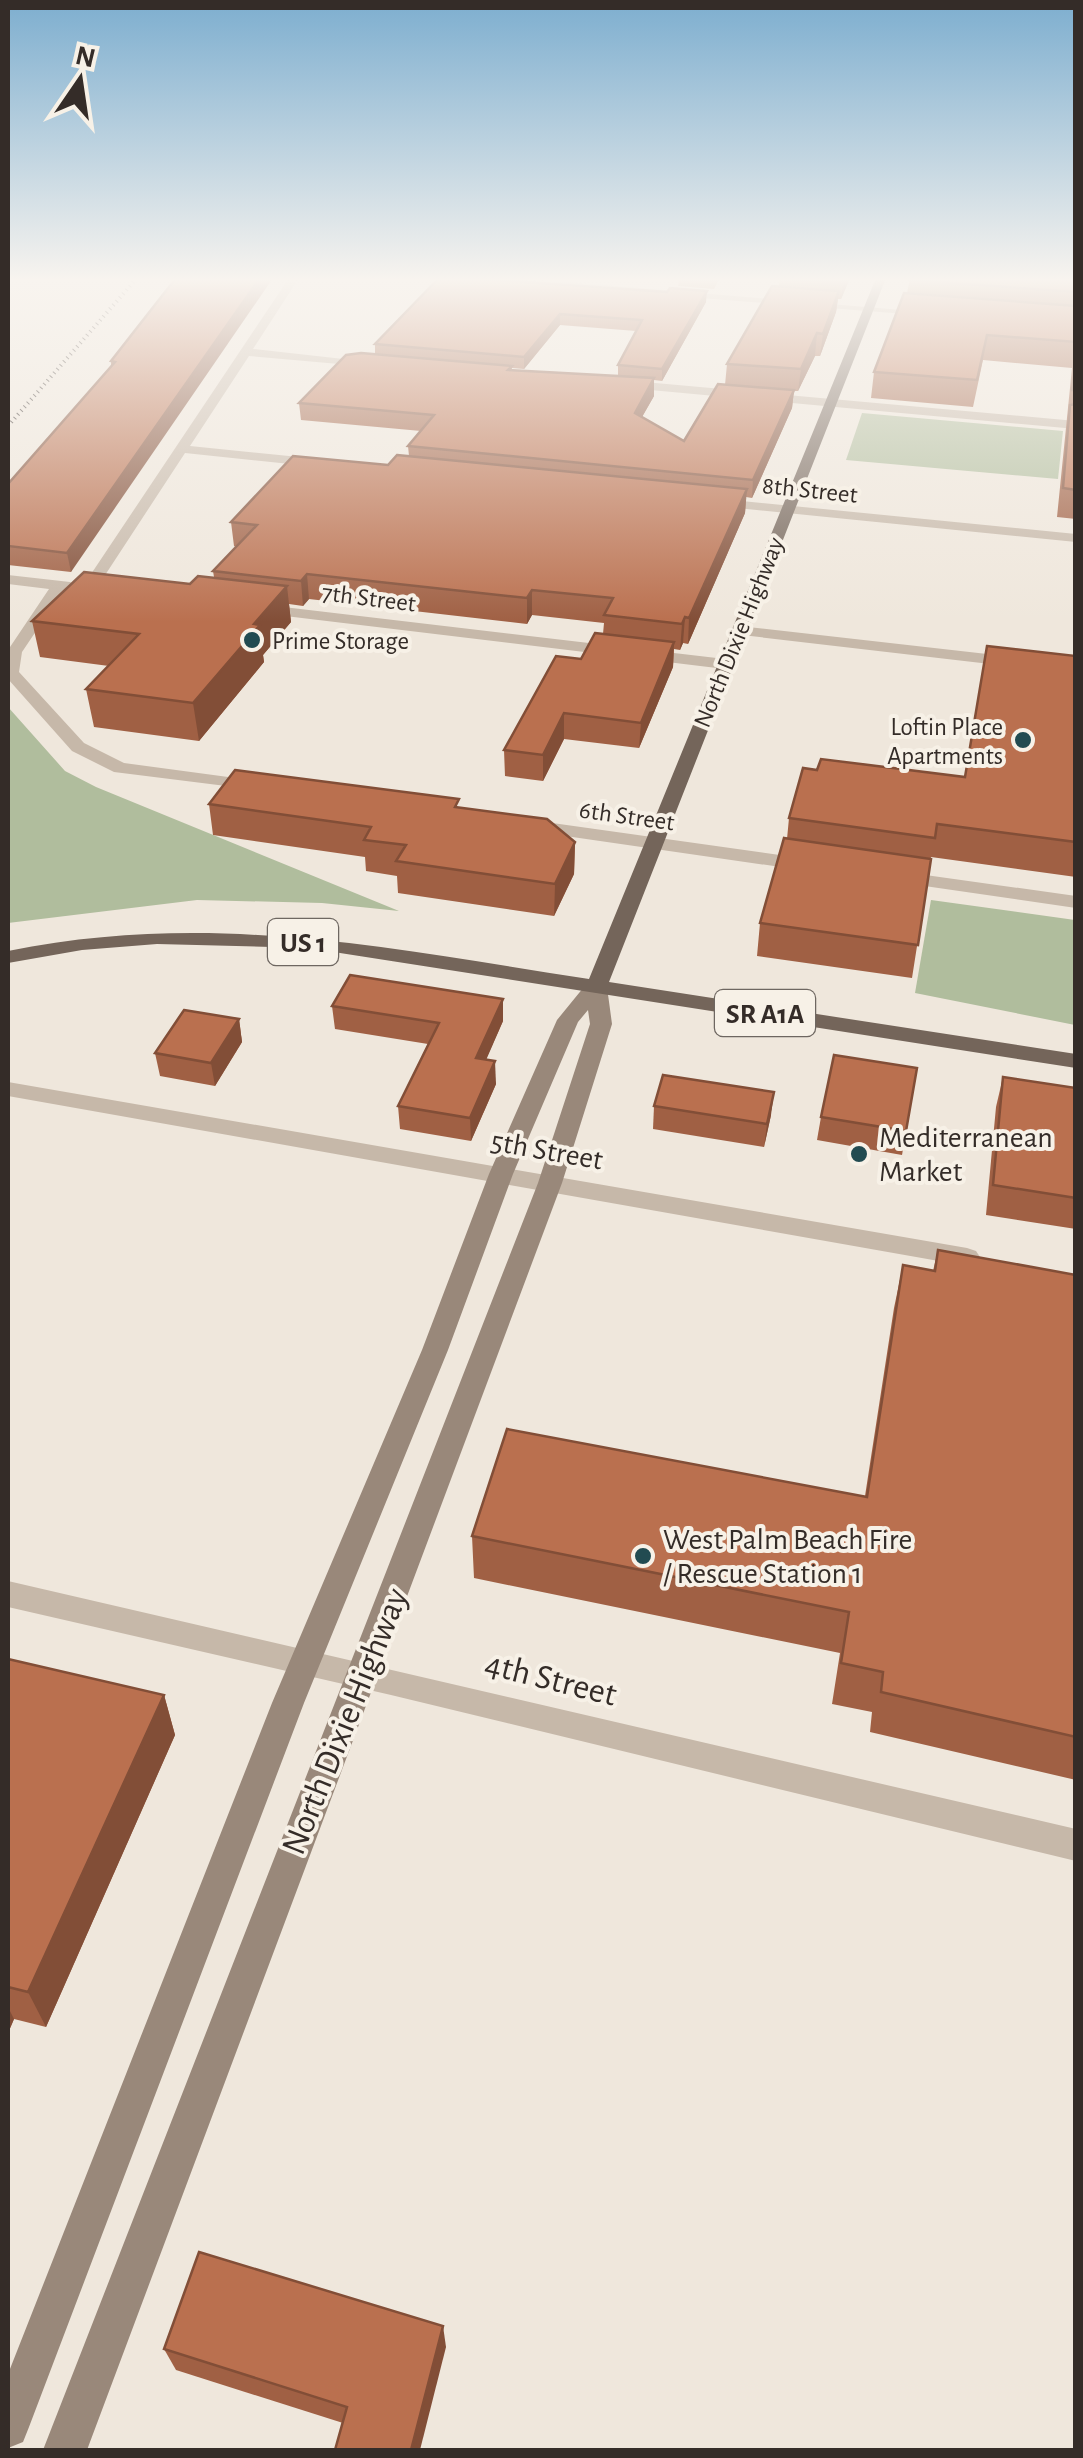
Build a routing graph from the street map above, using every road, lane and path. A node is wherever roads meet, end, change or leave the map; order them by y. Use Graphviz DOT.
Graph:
graph roads {
  1 [pos="219,393"];
  2 [pos="717,393"];
  3 [pos="836,393"];
  4 [pos="832,403"];
  5 [pos="1076,425"];
  6 [pos="181,450"];
  7 [pos="330,464"];
  8 [pos="700,501"];
  9 [pos="789,510"];
  10 [pos="1076,538"];
  11 [pos="8,580"];
  12 [pos="60,586"];
  13 [pos="247,608"];
  14 [pos="739,631"];
  15 [pos="725,664"];
  16 [pos="1076,669"];
  17 [pos="274,790"];
  18 [pos="510,823"];
  19 [pos="651,844"];
  20 [pos="821,867"];
  21 [pos="880,875"];
  22 [pos="1076,902"];
  23 [pos="8,957"];
  24 [pos="596,987"];
  25 [pos="1076,1062"];
  26 [pos="8,1088"];
  27 [pos="501,1174"];
  28 [pos="550,1184"];
  29 [pos="1000,1263"];
  30 [pos="8,1594"];
  31 [pos="307,1663"];
  32 [pos="360,1675"];
  33 [pos="1076,1844"];
  34 [pos="8,2426"];
  35 [pos="64,2450"];
  1 -- 6 [label="street"];
  2 -- 4 [label="street"];
  3 -- 4 [label="main road, North Dixie Highway"];
  4 -- 5 [label="street"];
  4 -- 9 [label="main road, North Dixie Highway"];
  6 -- 7 [label="street"];
  6 -- 12 [label="street"];
  8 -- 9 [label="street, 8th Street"];
  9 -- 10 [label="street, 8th Street"];
  9 -- 14 [label="main road, North Dixie Highway"];
  11 -- 12 [label="street"];
  12 -- 17 [label="street"];
  13 -- 15 [label="street, 7th Street"];
  14 -- 15 [label="main road, North Dixie Highway"];
  14 -- 16 [label="street"];
  15 -- 19 [label="main road, North Dixie Highway"];
  18 -- 19 [label="street, 6th Street"];
  19 -- 20 [label="street, 6th Street"];
  19 -- 24 [label="main road, North Dixie Highway"];
  21 -- 22 [label="street"];
  23 -- 24 [label="main road, US 1"];
  24 -- 25 [label="main road, SR A1A"];
  24 -- 27 [label="street, North Dixie Highway"];
  24 -- 28 [label="street, North Dixie Highway"];
  26 -- 27 [label="street, 5th Street"];
  27 -- 28 [label="street, 5th Street"];
  27 -- 31 [label="street, North Dixie Highway"];
  28 -- 29 [label="street, 5th Street"];
  28 -- 32 [label="street, North Dixie Highway"];
  30 -- 31 [label="street, 4th Street"];
  31 -- 32 [label="street, 4th Street"];
  31 -- 34 [label="street, North Dixie Highway"];
  32 -- 33 [label="street, 4th Street"];
  32 -- 35 [label="street, North Dixie Highway"];
}
